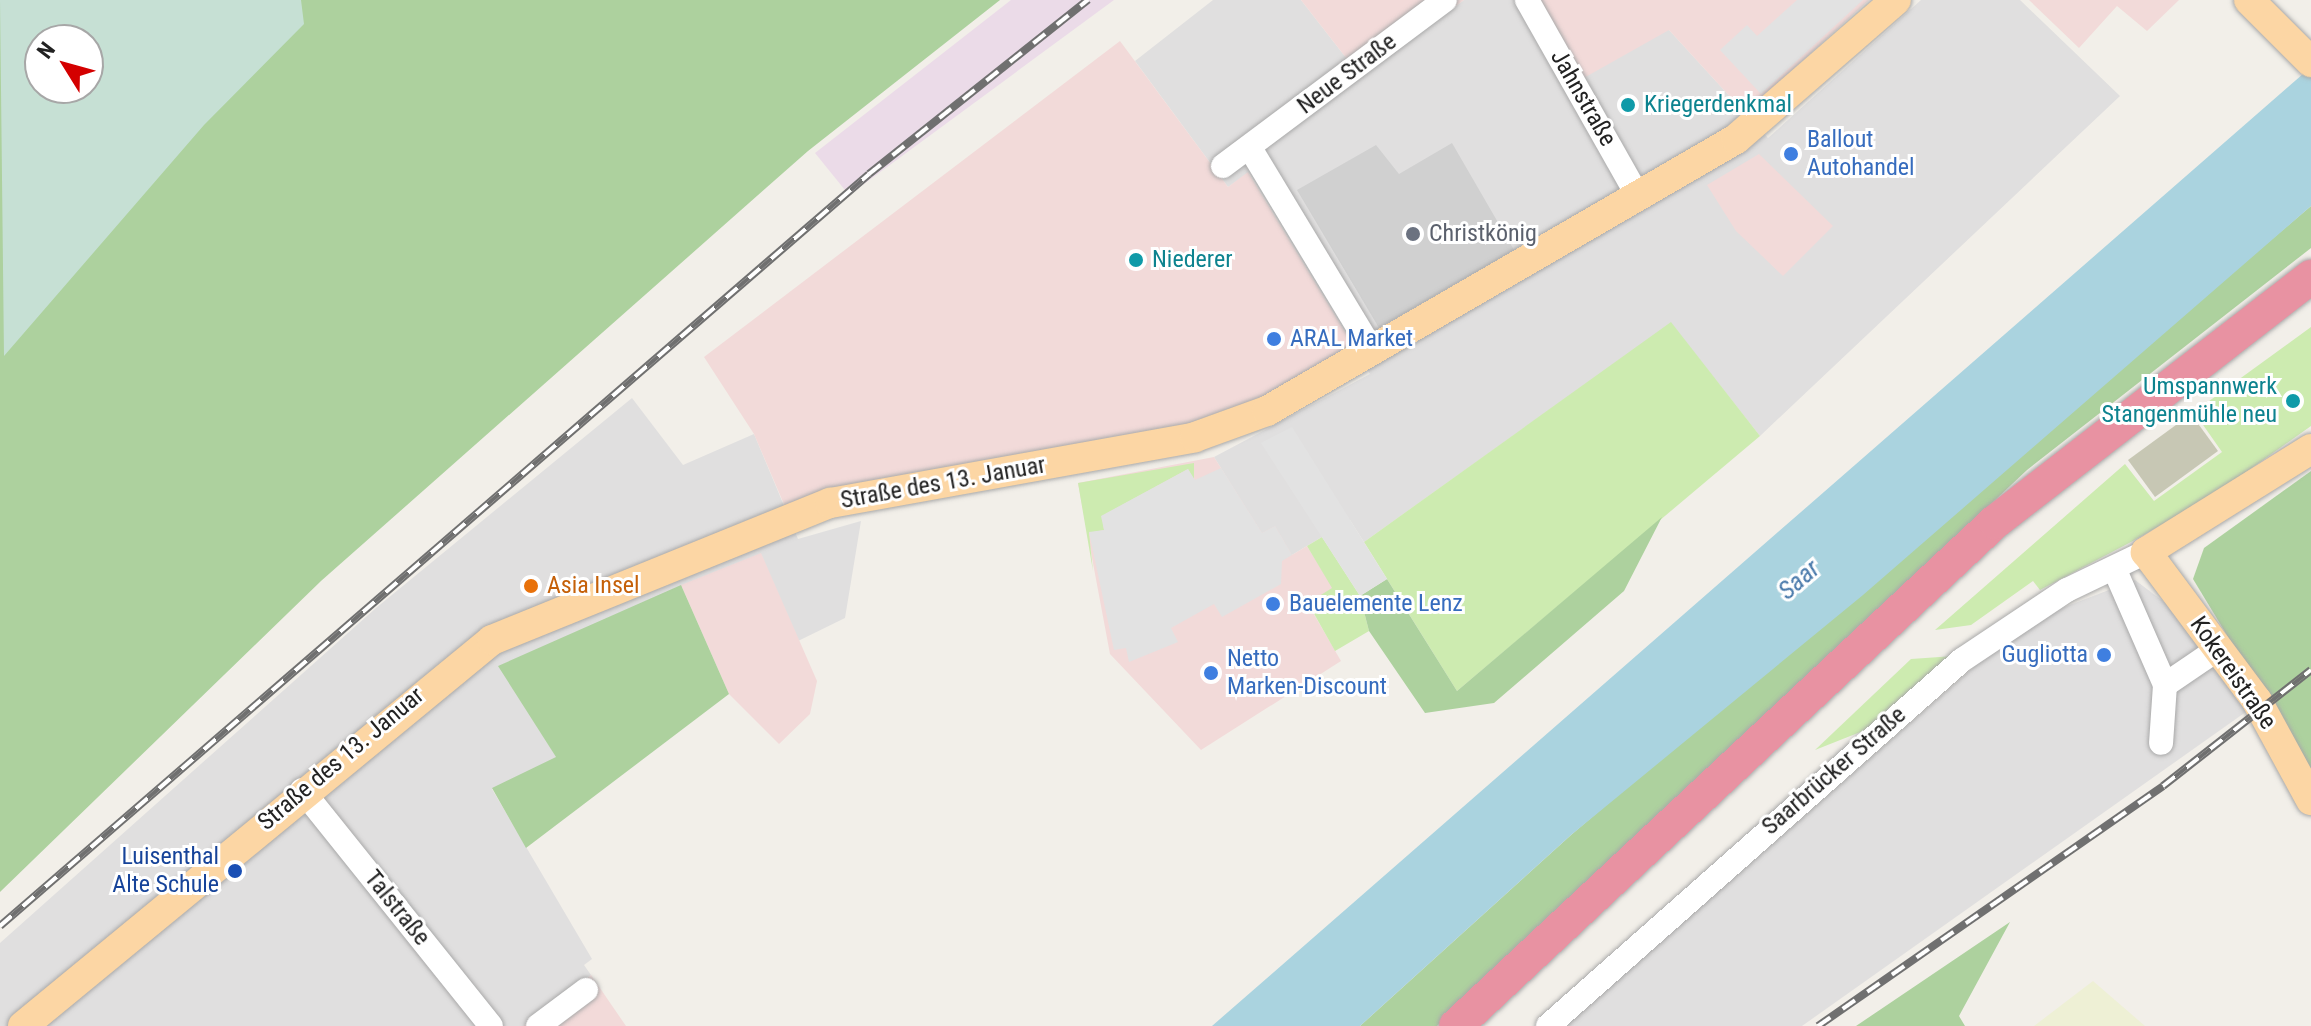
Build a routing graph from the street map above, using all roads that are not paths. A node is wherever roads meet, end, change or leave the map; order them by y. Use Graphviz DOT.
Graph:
graph roads {
  1 [pos="1445,0"];
  2 [pos="1527,0"];
  3 [pos="1896,0"];
  4 [pos="2249,0"];
  5 [pos="2311,62"];
  6 [pos="1250,148"];
  7 [pos="1223,166"];
  8 [pos="1638,196"];
  9 [pos="2311,277"];
  10 [pos="2311,305"];
  11 [pos="1373,352"];
  12 [pos="2311,449"];
  13 [pos="2146,552"];
  14 [pos="2114,568"];
  15 [pos="2218,649"];
  16 [pos="2165,685"];
  17 [pos="2161,743"];
  18 [pos="302,790"];
  19 [pos="2311,800"];
  20 [pos="586,990"];
  21 [pos="23,1026"];
  22 [pos="491,1026"];
  23 [pos="538,1026"];
  24 [pos="1456,1026"];
  25 [pos="1490,1026"];
  26 [pos="1548,1026"];
  1 -- 6 [label="street, Neue Straße"];
  2 -- 8 [label="street, Jahnstraße"];
  3 -- 8 [label="main road, Straße des 13. Januar"];
  4 -- 5 [label="main road"];
  6 -- 7 [label="street, Neue Straße"];
  6 -- 11 [label="street"];
  8 -- 11 [label="main road, Straße des 13. Januar"];
  9 -- 24 [label="highway"];
  10 -- 25 [label="highway"];
  11 -- 18 [label="main road, Straße des 13. Januar"];
  12 -- 13 [label="main road"];
  13 -- 14 [label="street, Saarbrücker Straße"];
  13 -- 15 [label="main road, Kokereistraße"];
  14 -- 16 [label="street"];
  14 -- 26 [label="street, Saarbrücker Straße"];
  15 -- 16 [label="street"];
  15 -- 19 [label="main road, Kokereistraße"];
  16 -- 17 [label="street"];
  18 -- 21 [label="main road, Straße des 13. Januar"];
  18 -- 22 [label="street, Talstraße"];
  20 -- 23 [label="street"];
}
